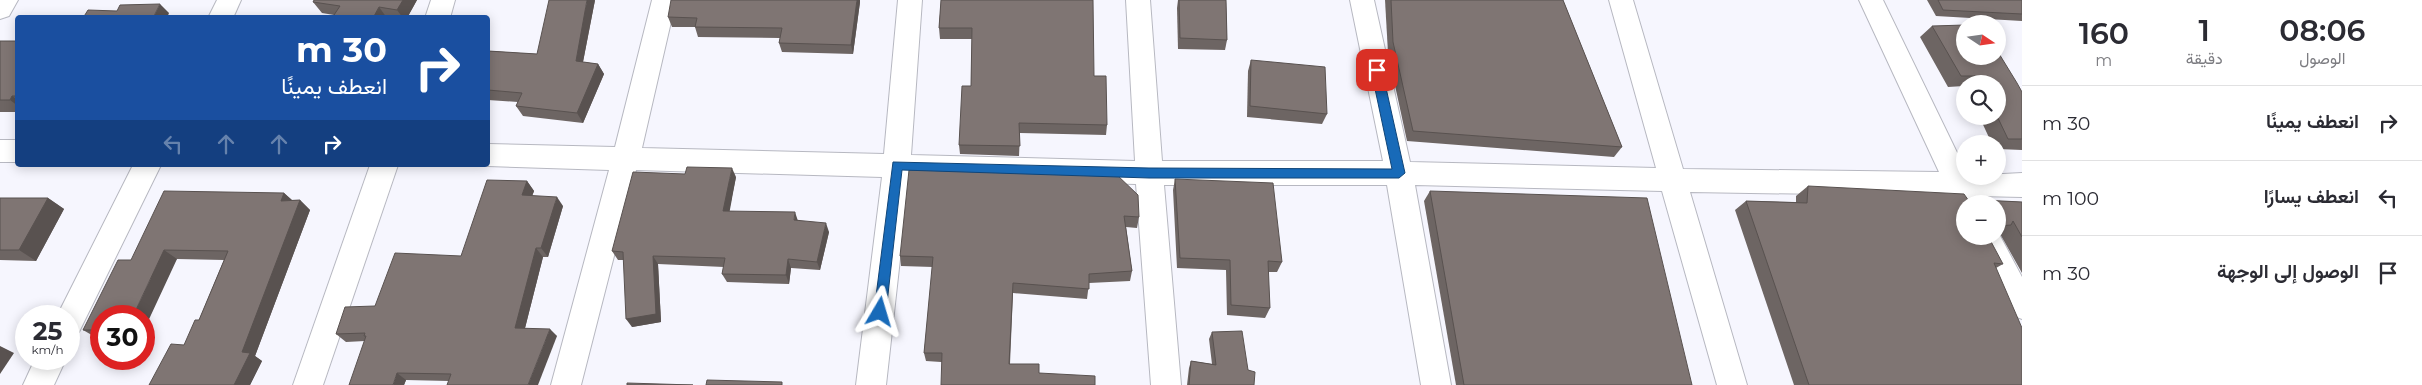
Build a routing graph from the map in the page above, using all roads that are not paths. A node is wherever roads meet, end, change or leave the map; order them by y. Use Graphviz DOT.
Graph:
graph roads {
  1 [pos="6,0"];
  2 [pos="229,0"];
  3 [pos="443,0"];
  4 [pos="664,0"];
  5 [pos="910,0"];
  6 [pos="1138,0"];
  7 [pos="1362,0"];
  8 [pos="1621,0"];
  9 [pos="1871,0"];
  10 [pos="0,9"];
  11 [pos="222,15"];
  12 [pos="438,15"];
  13 [pos="0,151"];
  14 [pos="15,151"];
  15 [pos="490,155"];
  16 [pos="626,158"];
  17 [pos="897,165"];
  18 [pos="146,167"];
  19 [pos="383,167"];
  20 [pos="1149,173"];
  21 [pos="1399,173"];
  22 [pos="1674,180"];
  23 [pos="2022,185"];
  24 [pos="1963,194"];
  25 [pos="1990,245"];
  26 [pos="77,305"];
  27 [pos="2022,306"];
  28 [pos="46,370"];
  29 [pos="38,385"];
  30 [pos="308,385"];
  31 [pos="566,385"];
  32 [pos="871,385"];
  33 [pos="1166,385"];
  34 [pos="1436,385"];
  35 [pos="1732,385"];
  1 -- 10 [label="street"];
  2 -- 11 [label="street"];
  3 -- 12 [label="street"];
  4 -- 16 [label="street"];
  5 -- 17 [label="street"];
  6 -- 20 [label="street"];
  7 -- 21 [label="street"];
  8 -- 22 [label="street"];
  9 -- 24 [label="street"];
  13 -- 14 [label="street"];
  15 -- 16 [label="street"];
  16 -- 17 [label="street"];
  16 -- 31 [label="street"];
  17 -- 20 [label="street"];
  17 -- 32 [label="street"];
  18 -- 26 [label="street"];
  19 -- 30 [label="street"];
  20 -- 21 [label="street"];
  20 -- 33 [label="street"];
  21 -- 22 [label="street"];
  21 -- 34 [label="street"];
  22 -- 24 [label="street"];
  22 -- 35 [label="street"];
  23 -- 24 [label="street"];
  25 -- 27 [label="street"];
  28 -- 29 [label="street"];
}
